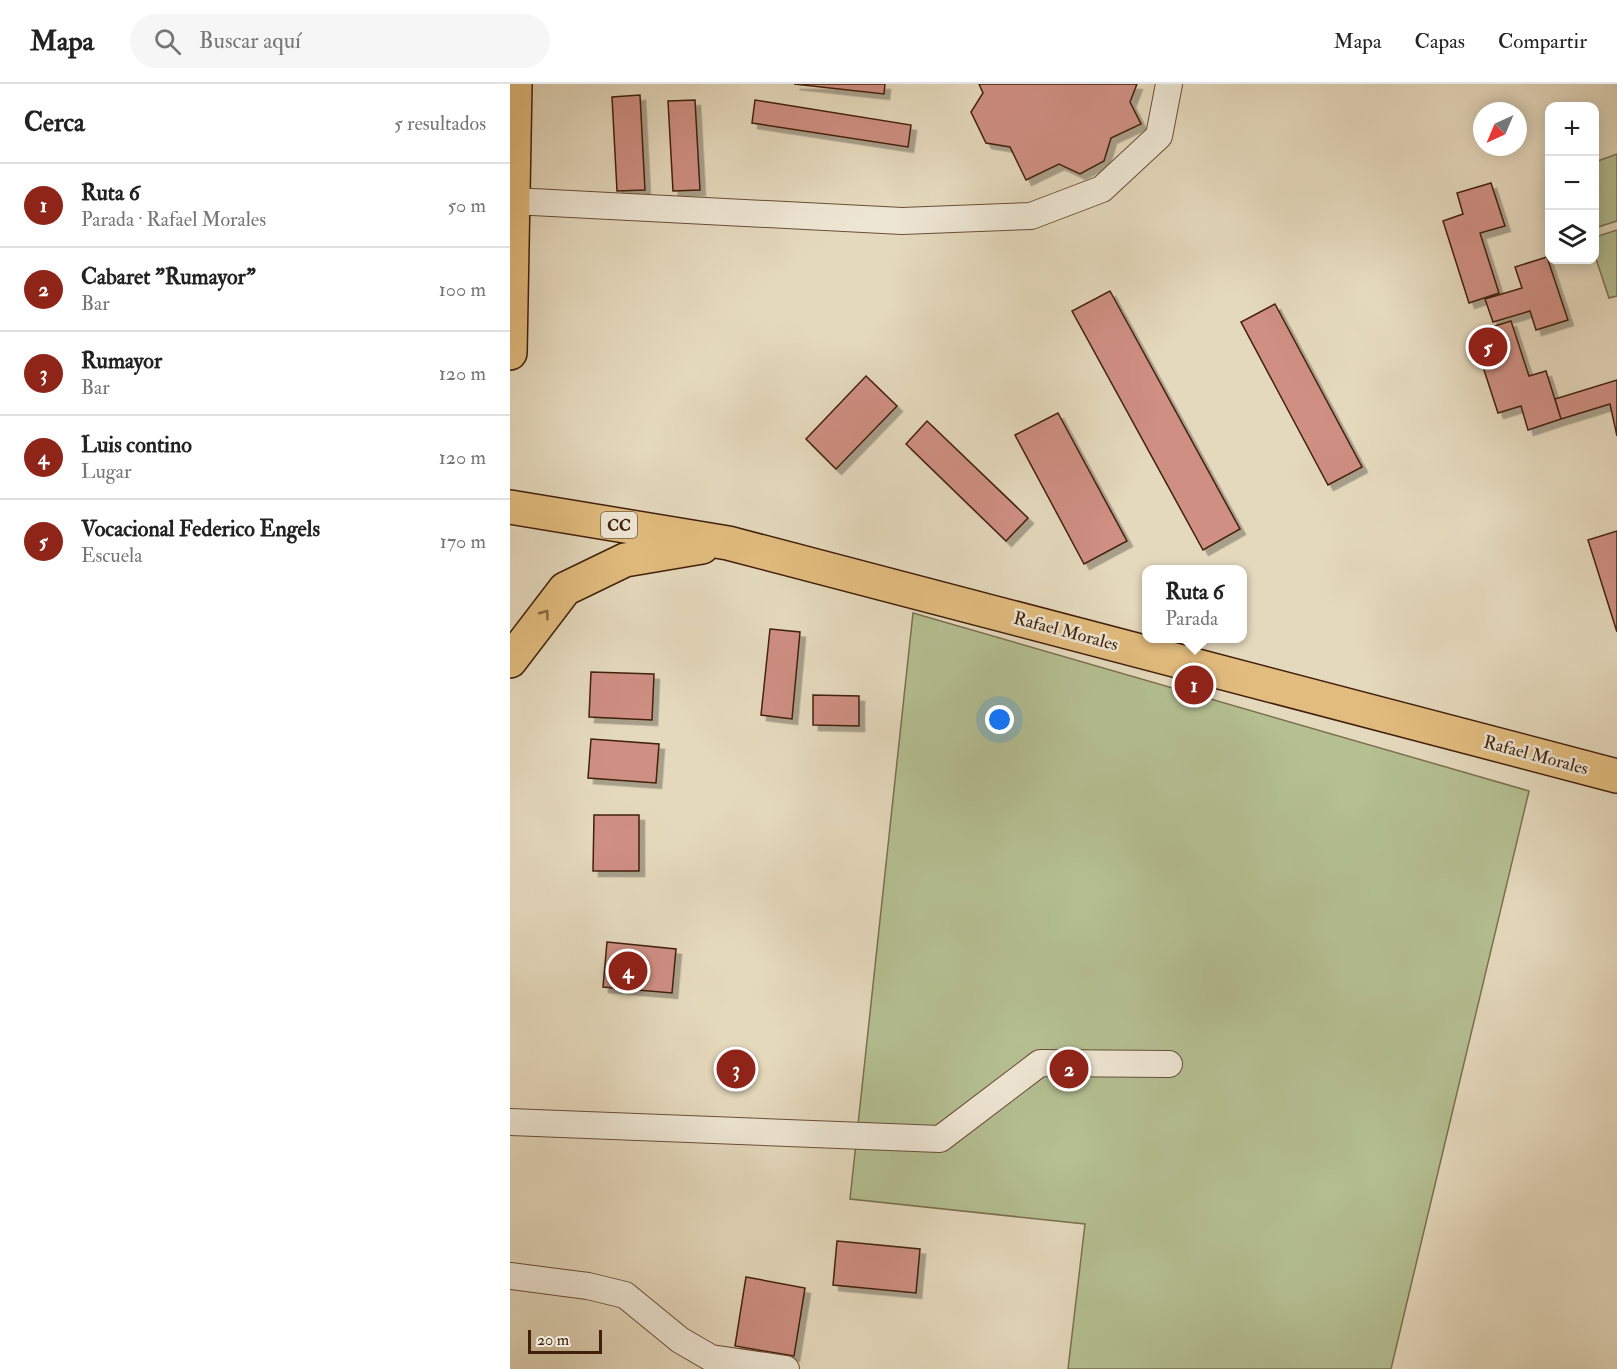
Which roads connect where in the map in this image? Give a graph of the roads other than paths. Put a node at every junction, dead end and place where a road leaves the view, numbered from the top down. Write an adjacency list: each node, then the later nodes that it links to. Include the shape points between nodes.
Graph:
1 (515, 84): 3 (main road)
2 (1169, 84): 3 (street, via 1159,136 1102,189 1031,216 888,220)
3 (513, 201): 4 (main road)
4 (510, 353)
5 (510, 507): 6 (main road, Rafael Morales / CC)
6 (728, 543): 7 (main road, one-way to 6, via 564,589 625,560); 8 (main road, Rafael Morales / CC)
7 (510, 661)
8 (1617, 776)
9 (1169, 1064): 10 (street, via 1040,1063 940,1139)
10 (510, 1122)
11 (510, 1276): 12 (street, via 625,1295 680,1340 711,1358)
12 (786, 1369)

